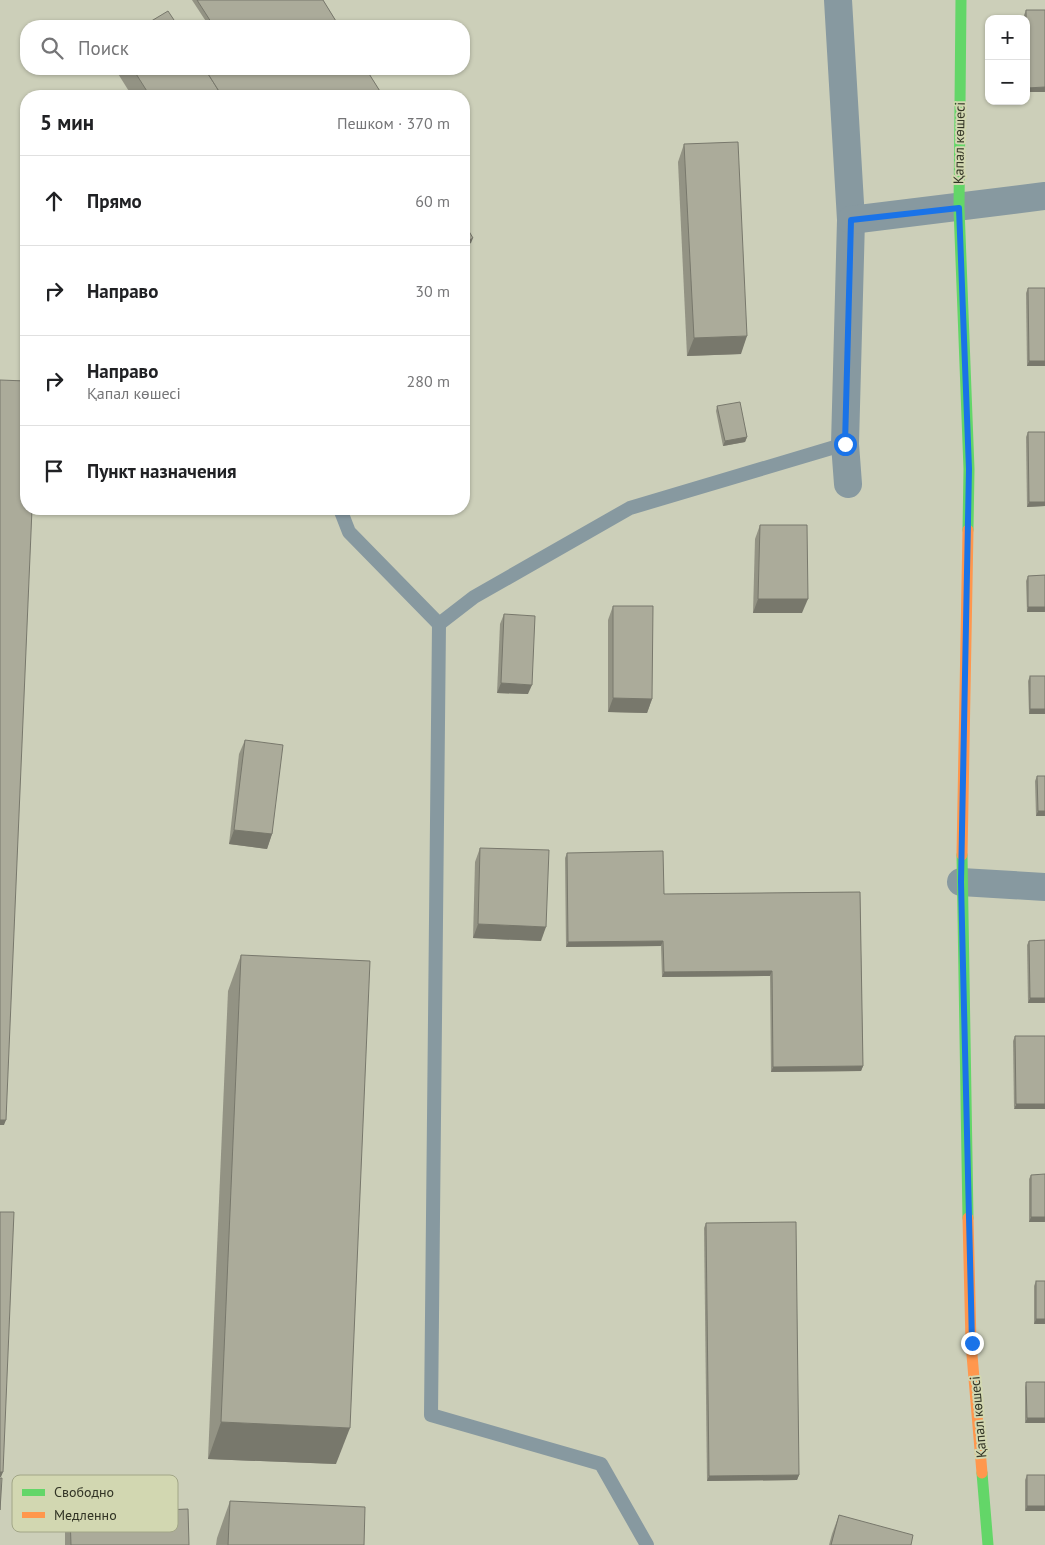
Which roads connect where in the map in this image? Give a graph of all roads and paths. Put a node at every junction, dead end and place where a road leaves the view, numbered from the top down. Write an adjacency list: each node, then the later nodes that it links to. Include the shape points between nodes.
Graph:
1 (838, 0): 5 (street)
2 (961, 0): 4 (street, Қапал көшесі)
3 (1045, 196): 4 (street)
4 (959, 208): 5 (street); 10 (street, Қапал көшесі, via 969,469)
5 (851, 220): 6 (street)
6 (845, 444): 7 (street); 9 (lane, via 630,508 474,597)
7 (848, 484)
8 (342, 515): 9 (lane, via 349,532)
9 (439, 624): 12 (lane, via 431,1415 601,1464)
10 (961, 882): 11 (street); 13 (street, Қапал көшесі, via 972,1343)
11 (1045, 887)
12 (647, 1545)
13 (988, 1545)

